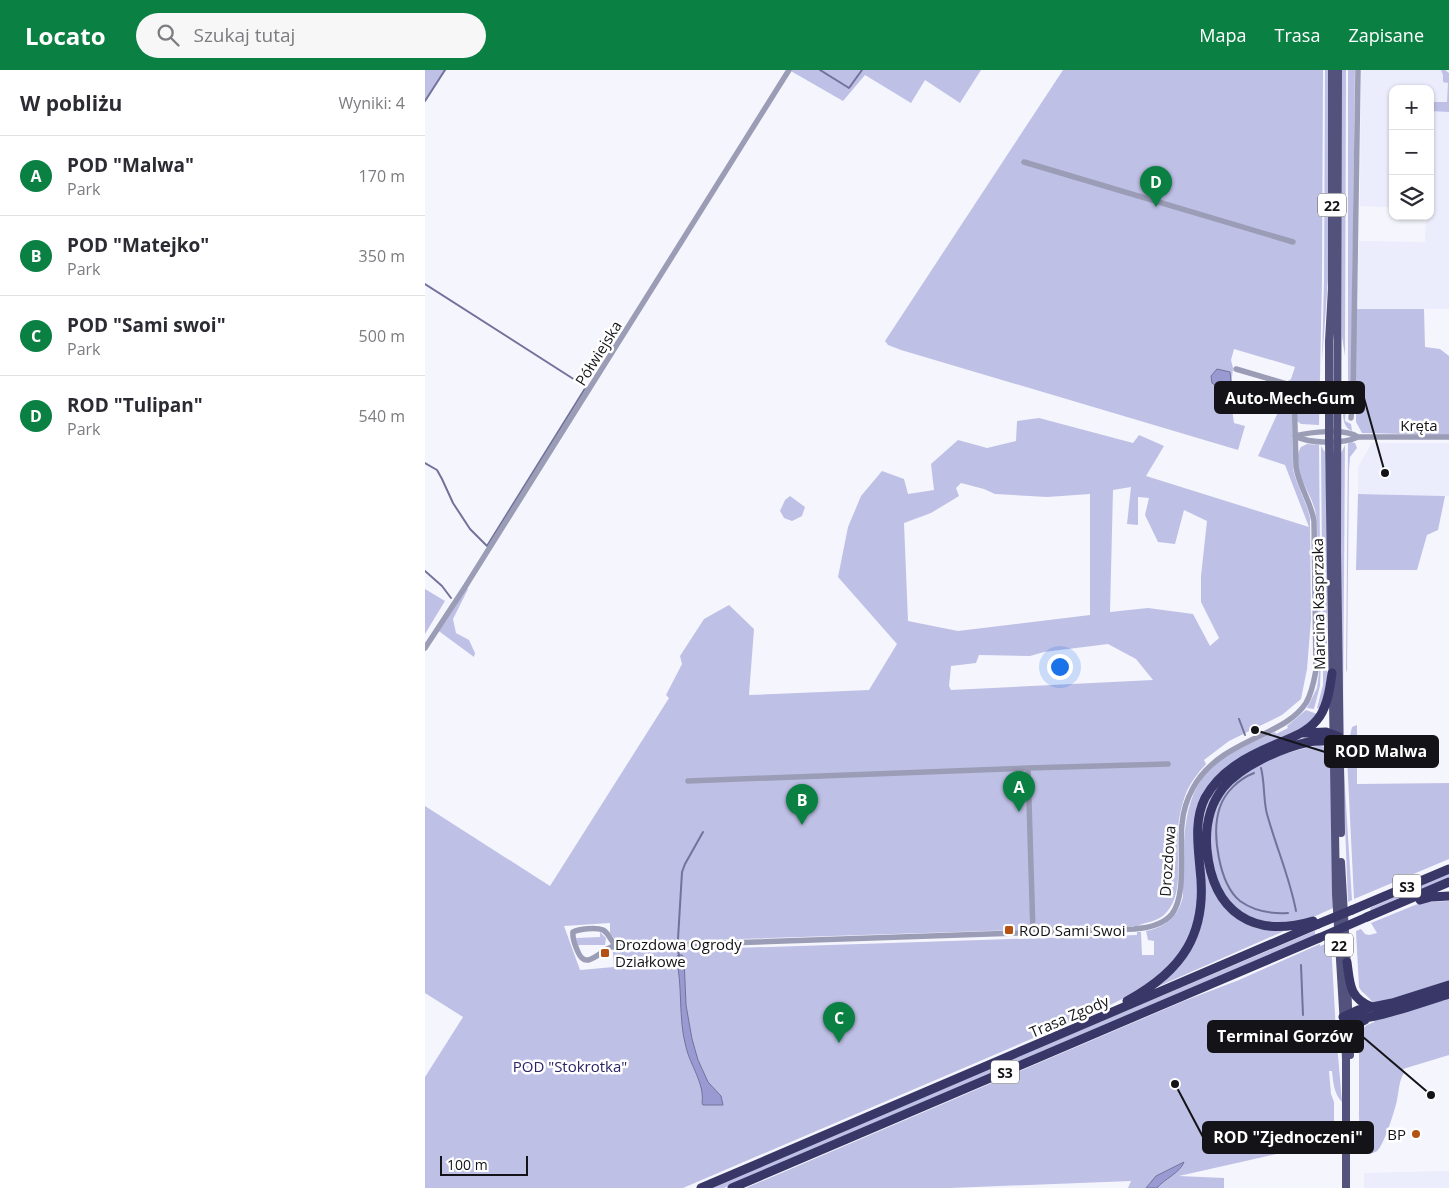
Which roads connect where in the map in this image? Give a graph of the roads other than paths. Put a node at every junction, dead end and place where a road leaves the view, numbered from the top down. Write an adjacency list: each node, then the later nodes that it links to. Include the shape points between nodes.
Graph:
1 (789, 70): 18 (street, Półwiejska)
2 (1333, 70): 11 (main road, Marcina Kasprzaka / 22)
3 (1338, 70): 12 (main road, Marcina Kasprzaka / 22)
4 (1358, 70): 10 (street)
5 (1023, 162): 6 (street)
6 (1293, 242)
7 (1236, 369): 8 (street)
8 (1274, 380): 9 (street); 13 (street, via 1294,389)
9 (1268, 399)
10 (1351, 418)
11 (1329, 432): 12 (street, Kręta); 13 (street, Kręta); 17 (main road, Marcina Kasprzaka / 22)
12 (1338, 432): 14 (street, Kręta); 16 (main road, Marcina Kasprzaka / 22)
13 (1295, 436): 17 (street, Kręta); 30 (street, Drozdowa, via 1297,473 1314,521 1316,663 1308,699 1287,722 1215,761 1194,786 1182,823 1179,895 1175,909 1167,918 1155,925 1134,929)
14 (1358, 437): 15 (street, Kręta); 16 (street, Kręta)
15 (1449, 437)
16 (1337, 441): 17 (street, Kręta); 21 (main road, Marcina Kasprzaka / 22)
17 (1329, 442): 19 (main road, Marcina Kasprzaka / 22)
18 (425, 648)
19 (1332, 673): 20 (highway, via 1324,709); 21 (main road, Marcina Kasprzaka / 22)
20 (1301, 734): 21 (highway, via 1319,731); 37 (highway, via 1235,765 1219,779 1205,799 1197,829 1200,915 1182,956 1167,974 1144,991)
21 (1335, 737): 29 (highway, via 1288,748 1240,773 1216,798 1206,832 1212,881 1232,910 1243,918 1273,927); 32 (main road, Marcina Kasprzaka / 22); 36 (main road, Marcina Kasprzaka / 22, via 1336,894)
22 (1168, 764): 23 (street)
23 (1028, 768): 24 (street); 30 (street)
24 (687, 781)
25 (1449, 869): 29 (highway, S3, bridge)
26 (1449, 882): 28 (highway, Trasa Zgody / S3)
27 (1449, 896): 28 (highway)
28 (1391, 907): 40 (highway, Trasa Zgody / S3, bridge)
29 (1318, 922): 37 (highway, Trasa Zgody / S3)
30 (1033, 933): 31 (street, Drozdowa)
31 (617, 947): 31 (street, via 600,929 573,932 578,954 584,960)
32 (1347, 962): 35 (highway, via 1353,993); 36 (main road, Marcina Kasprzaka / 22)
33 (1449, 985): 35 (highway)
34 (1449, 994): 35 (highway)
35 (1372, 1012): 36 (highway); 38 (highway)
36 (1347, 1017): 38 (main road, Marcina Kasprzaka / 22); 41 (main road, Marcina Kasprzaka / 22)
37 (1078, 1027): 39 (highway, Trasa Zgody / S3)
38 (1350, 1032): 41 (main road, Marcina Kasprzaka / 22)
39 (701, 1188)
40 (732, 1188)
41 (1347, 1188)

